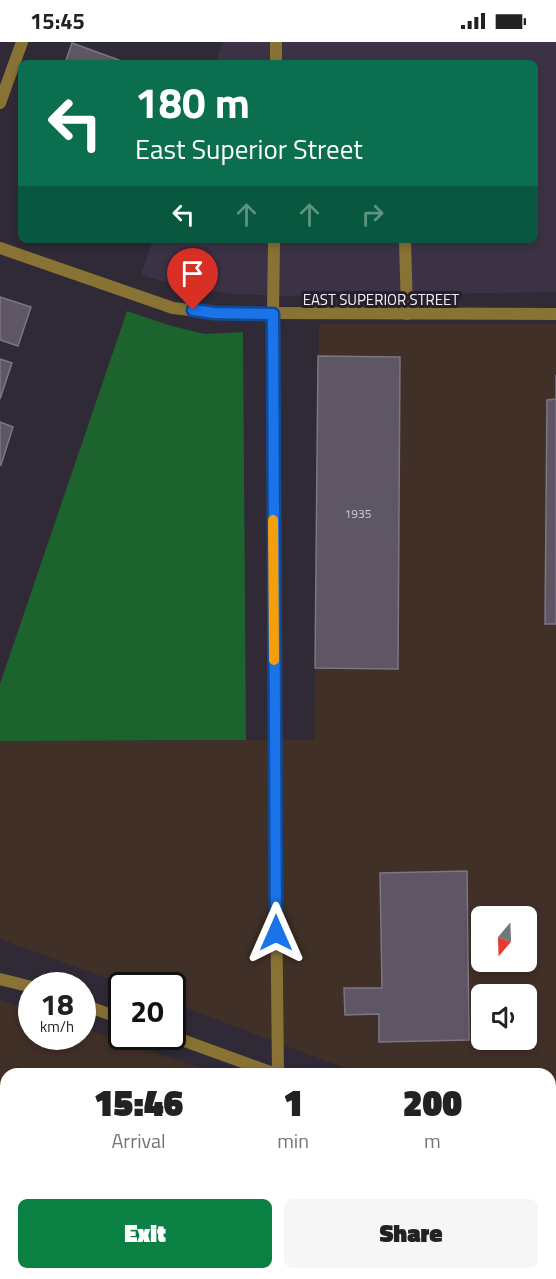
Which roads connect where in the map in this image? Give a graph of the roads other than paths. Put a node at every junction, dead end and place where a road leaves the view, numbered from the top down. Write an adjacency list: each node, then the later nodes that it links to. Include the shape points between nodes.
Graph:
1 (22, 42): 4 (street)
2 (276, 42): 3 (street)
3 (276, 60)
4 (0, 103)
5 (274, 243): 8 (street)
6 (405, 243): 9 (street)
7 (0, 248): 8 (street, EAST SUPERIOR STREET, via 173,308)
8 (273, 314): 9 (street, EAST SUPERIOR STREET); 15 (street)
9 (407, 314): 10 (street, EAST SUPERIOR STREET)
10 (556, 314)
11 (0, 979): 12 (street)
12 (18, 984)
13 (186, 1041): 14 (street)
14 (260, 1068)
15 (277, 1068)

